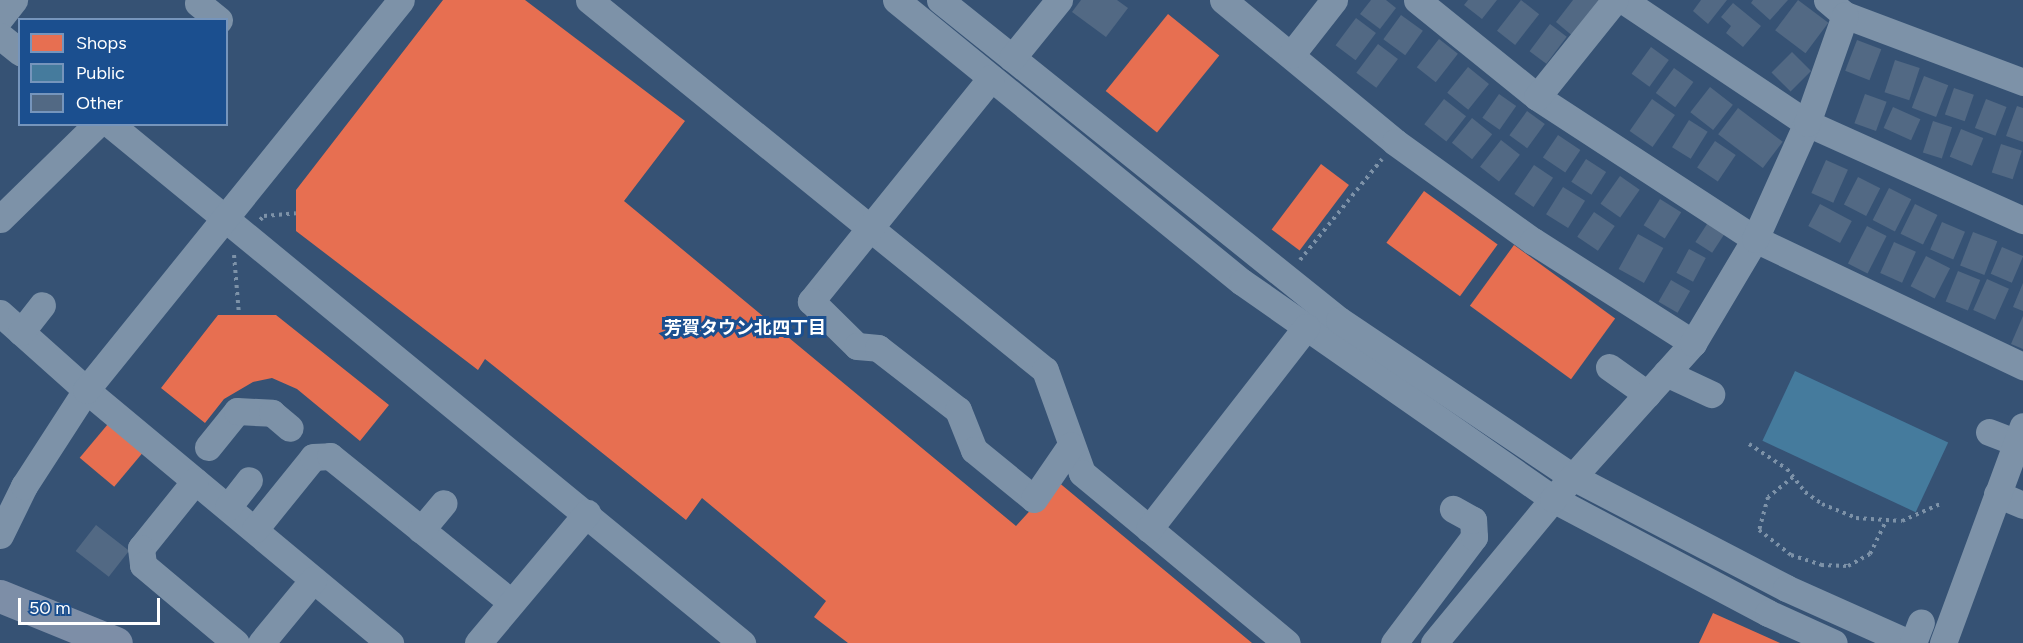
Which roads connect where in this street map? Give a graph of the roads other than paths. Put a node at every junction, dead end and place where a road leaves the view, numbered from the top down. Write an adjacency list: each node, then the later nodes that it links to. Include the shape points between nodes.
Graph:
1 (14, 0): 13 (street)
2 (401, 0): 24 (street)
3 (589, 0): 27 (street)
4 (896, 0): 18 (street)
5 (940, 0): 17 (street)
6 (1059, 0): 17 (street)
7 (1222, 0): 16 (street)
8 (1334, 0): 16 (street)
9 (1417, 0): 20 (street)
10 (1615, 0): 20 (street)
11 (1623, 0): 21 (street)
12 (1836, 7): 19 (street); 21 (street)
13 (0, 18)
14 (0, 36): 15 (street)
15 (18, 50)
16 (1291, 55): 33 (street, via 1395,142 1533,241)
17 (1012, 58): 45 (street, via 1339,320)
18 (991, 78): 27 (street); 31 (street, via 1242,282)
19 (2023, 82)
20 (1537, 97): 28 (street)
21 (1807, 123): 26 (street); 28 (street)
22 (95, 126): 25 (street)
23 (112, 126): 24 (street)
24 (224, 218): 37 (street); 54 (street)
25 (0, 219)
26 (2023, 220)
27 (870, 229): 43 (street, via 1046,370); 43 (street, via 811,302 857,345 878,348 958,410 974,450 1034,499)
28 (1755, 239): 33 (street, via 1742,277); 34 (street)
29 (42, 305): 32 (street)
30 (0, 314): 32 (street)
31 (1306, 327): 49 (street); 56 (street)
32 (21, 332): 37 (street)
33 (1693, 343): 36 (street)
34 (2023, 366)
35 (1609, 367): 38 (street)
36 (1666, 373): 38 (street); 39 (street)
37 (86, 390): 47 (street); 58 (street, via 24,486)
38 (1647, 394): 45 (street)
39 (1711, 394)
40 (290, 428): 44 (street, via 272,413 237,411)
41 (1989, 432): 42 (street)
42 (2020, 435): 48 (street)
43 (1071, 445): 56 (street, via 1082,473)
44 (208, 447)
45 (1573, 477): 49 (street); 62 (street, via 1693,527 1786,588)
46 (249, 480): 52 (street)
47 (195, 481): 52 (street); 65 (street, via 141,548 143,566)
48 (1997, 495): 51 (street); 73 (street)
49 (1553, 500): 71 (street); 72 (street, via 1768,613)
50 (444, 502): 57 (street)
51 (2023, 505)
52 (228, 507): 55 (street)
53 (1453, 509): 63 (street, via 1473,520 1474,537)
54 (588, 513): 61 (street); 69 (street)
55 (255, 529): 57 (street, via 313,457 330,456); 59 (street)
56 (1149, 529): 70 (street)
57 (421, 530): 61 (street)
58 (0, 535)
59 (313, 580): 66 (street); 67 (street)
60 (0, 596): 64 (main road)
61 (511, 602): 68 (street)
62 (1914, 636)
63 (1395, 642)
64 (116, 643)
65 (236, 643)
66 (261, 643)
67 (390, 643)
68 (478, 643)
69 (742, 643)
70 (1287, 643)
71 (1434, 643)
72 (1834, 643)
73 (1943, 643)

